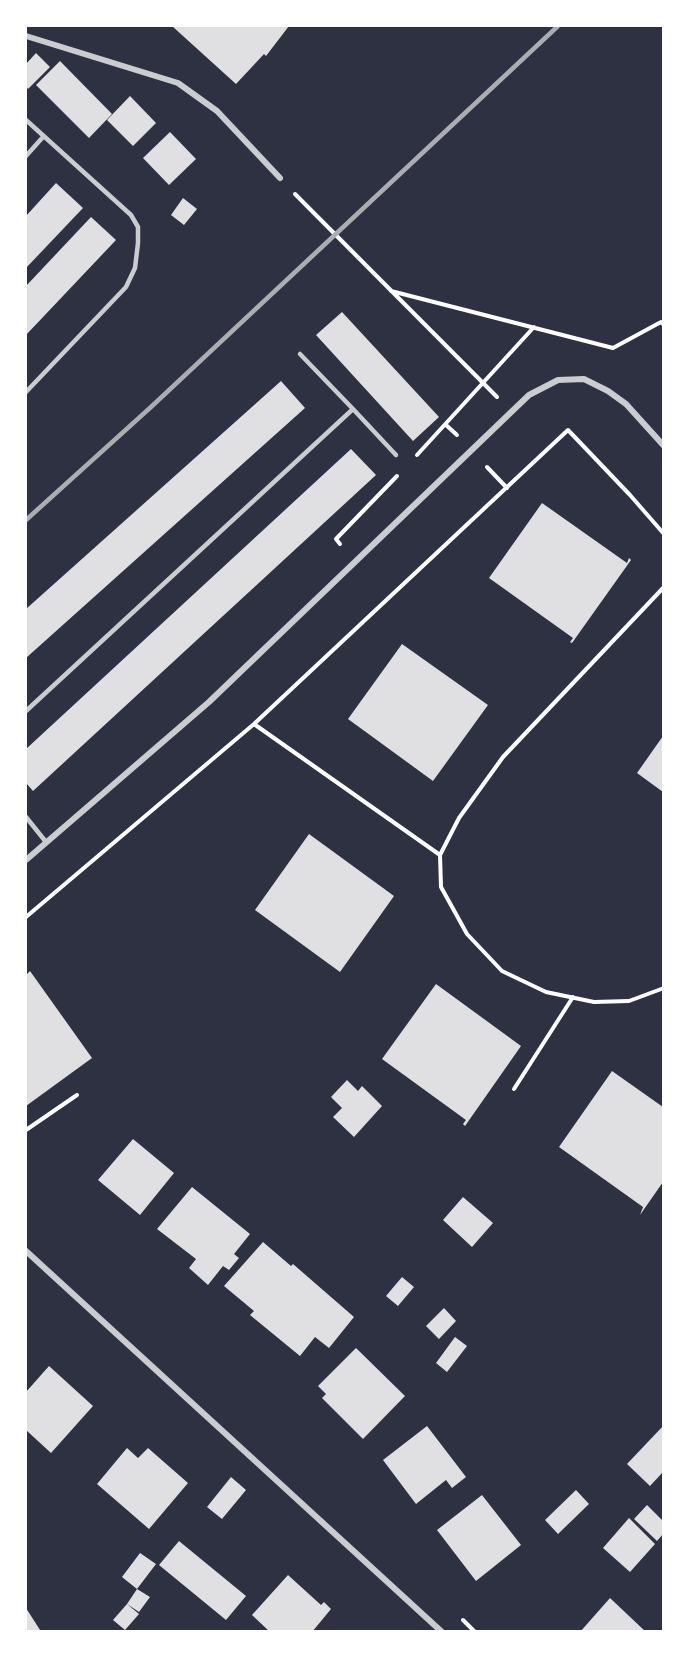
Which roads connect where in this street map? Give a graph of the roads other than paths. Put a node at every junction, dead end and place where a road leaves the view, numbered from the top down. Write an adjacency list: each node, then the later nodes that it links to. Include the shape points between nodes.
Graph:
1 (26, 36): 5 (street, via 178,83 217,111)
2 (26, 120): 3 (lane)
3 (43, 137): 4 (lane); 7 (lane, via 131,215 138,227 138,243 135,268 126,287)
4 (26, 156)
5 (280, 178)
6 (300, 354): 8 (lane)
7 (26, 392)
8 (353, 409): 10 (lane); 11 (lane)
9 (663, 446): 13 (street, via 626,404 608,391 584,379 558,380 546,385 511,411 209,702)
10 (396, 455)
11 (26, 711)
12 (26, 817): 13 (lane)
13 (46, 842): 14 (street)
14 (26, 860)
15 (26, 1251): 16 (street)
16 (442, 1632)

